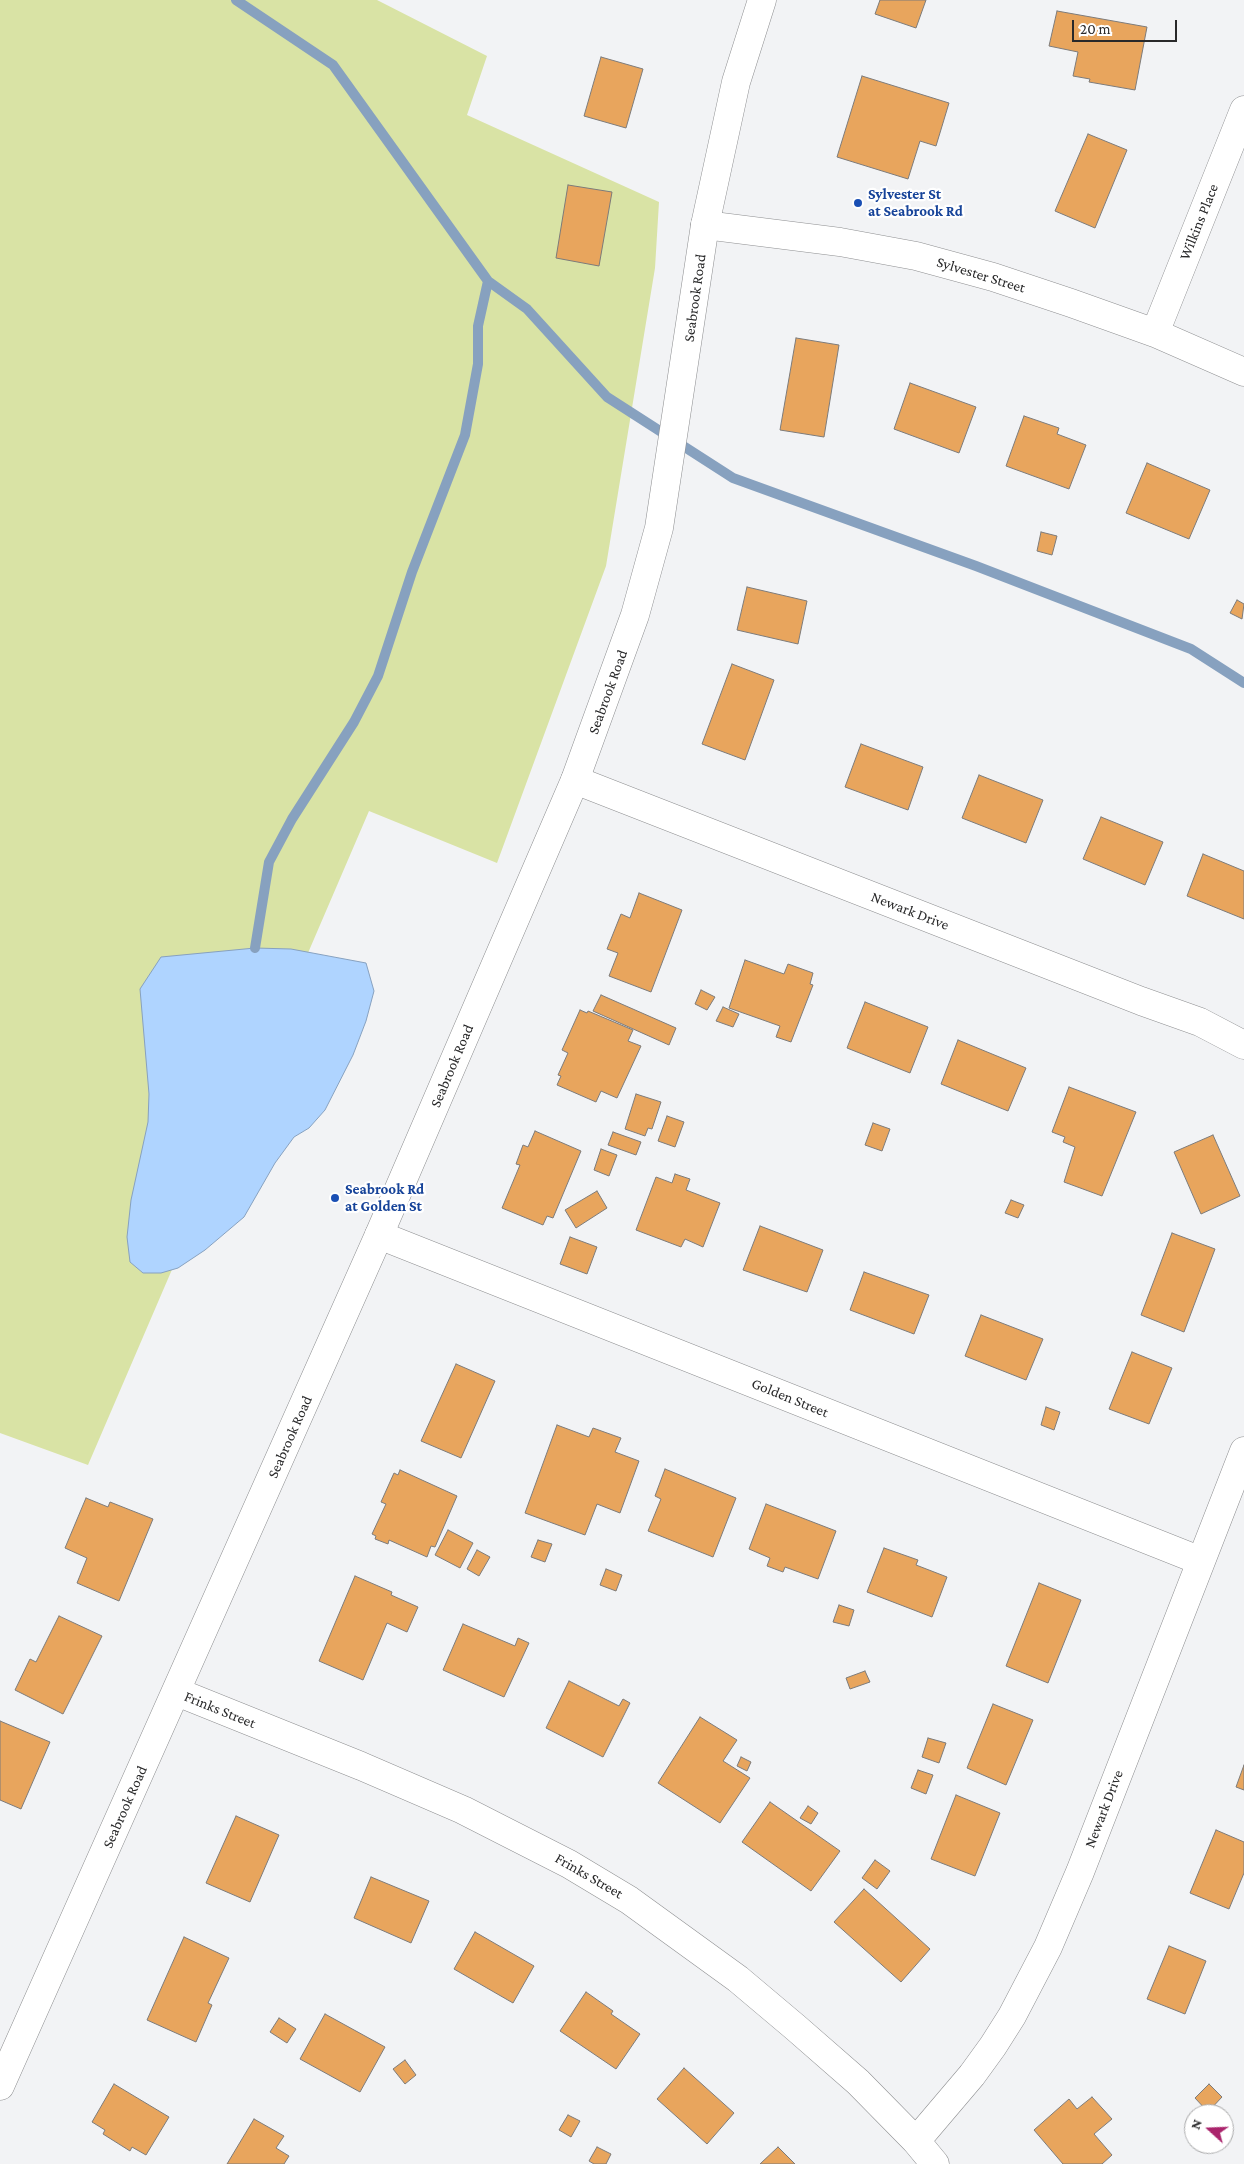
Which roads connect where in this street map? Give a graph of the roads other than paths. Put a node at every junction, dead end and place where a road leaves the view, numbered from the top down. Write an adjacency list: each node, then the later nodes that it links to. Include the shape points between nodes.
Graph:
1 (762, 0): 3 (street, Seabrook Road, via 736,82)
2 (1244, 110): 4 (street, Wilkins Place)
3 (705, 225): 4 (street, Sylvester Street, via 840,242 916,256 993,277); 6 (street, Seabrook Road, via 659,528 636,615)
4 (1155, 333): 5 (street, Sylvester Street)
5 (1244, 372)
6 (575, 780): 7 (street, Newark Drive, via 1200,1022); 8 (street, Seabrook Road)
7 (1244, 1045)
8 (380, 1235): 10 (street, Golden Street); 11 (street, Seabrook Road)
9 (1244, 1451): 10 (street, Newark Drive)
10 (1201, 1561): 13 (street, Newark Drive, via 1048,1947 993,2046)
11 (177, 1692): 12 (street, Seabrook Road); 13 (street, Frinks Street, via 463,1810 569,1864 629,1900 767,2003 858,2082)
12 (0, 2086)
13 (916, 2141): 14 (street, Frinks Street)
14 (934, 2164)

